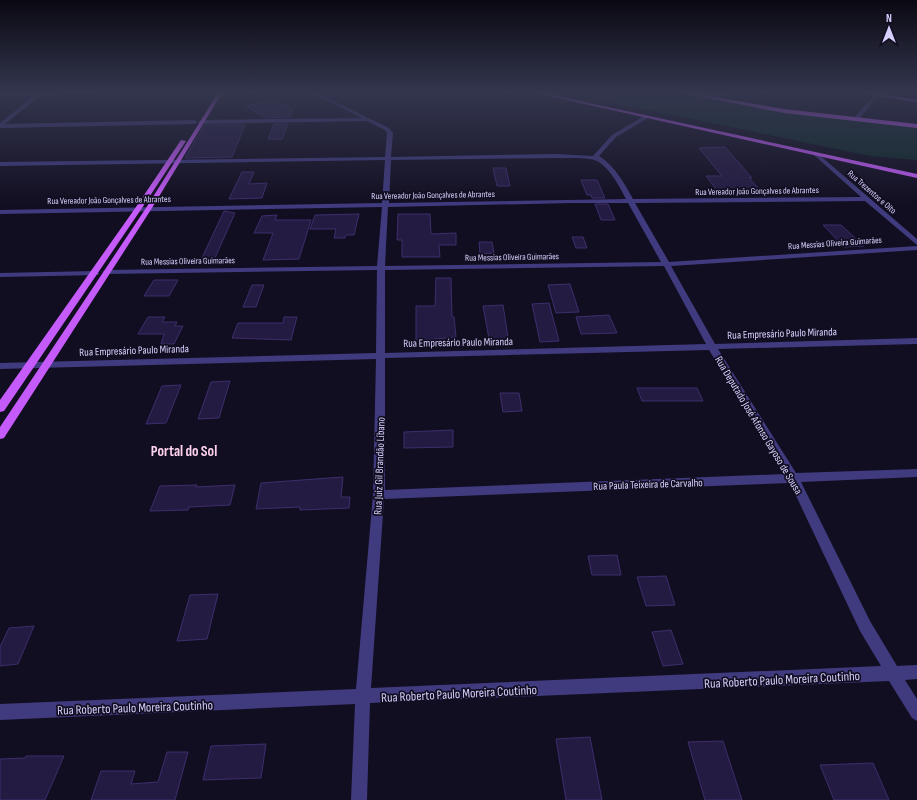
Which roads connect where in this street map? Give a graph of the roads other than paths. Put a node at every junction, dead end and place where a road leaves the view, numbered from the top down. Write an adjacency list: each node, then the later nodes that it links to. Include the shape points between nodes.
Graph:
1 (191, 130): 9 (main road)
2 (195, 130): 9 (main road)
3 (388, 130): 8 (street, Rua Juiz Gil Brandão Líbano)
4 (624, 130): 7 (street, via 614,136)
5 (707, 130): 6 (main road)
6 (816, 154): 11 (main road); 12 (street, Rua Trezentos e Oito)
7 (595, 157): 8 (street); 13 (street, Rua Deputado José Afonso Gayoso de Sousa, via 614,173)
8 (388, 158): 9 (street); 14 (street, Rua Juiz Gil Brandão Líbano)
9 (175, 160): 10 (street); 15 (main road); 16 (main road)
10 (0, 164)
11 (917, 176)
12 (866, 199): 13 (street, Rua Vereador João Gonçalves de Abrantes); 18 (street, Rua Trezentos e Oito)
13 (631, 200): 14 (street, Rua Vereador João Gonçalves de Abrantes); 20 (street, Rua Deputado José Afonso Gayoso de Sousa)
14 (384, 206): 16 (street, Rua Vereador João Gonçalves de Abrantes); 21 (street, Rua Juiz Gil Brandão Líbano)
15 (139, 208): 16 (street, Rua Vereador João Gonçalves de Abrantes); 17 (street, Rua Vereador João Gonçalves de Abrantes); 23 (main road)
16 (150, 208): 22 (main road)
17 (0, 212)
18 (917, 243)
19 (917, 248): 20 (street, Rua Messias Oliveira Guimarães)
20 (667, 264): 21 (street, Rua Messias Oliveira Guimarães); 26 (street, Rua Deputado José Afonso Gayoso de Sousa)
21 (381, 269): 22 (street, Rua Messias Oliveira Guimarães); 27 (street, Rua Juiz Gil Brandão Líbano)
22 (106, 272): 29 (main road)
23 (95, 273): 24 (street); 28 (main road)
24 (0, 275)
25 (917, 341): 26 (street, Rua Empresário Paulo Miranda)
26 (713, 348): 27 (street, Rua Empresário Paulo Miranda); 34 (street, Rua Deputado José Afonso Gayoso de Sousa)
27 (381, 355): 29 (street, Rua Empresário Paulo Miranda); 35 (street, Rua Juiz Gil Brandão Líbano)
28 (29, 365): 29 (street, Rua Empresário Paulo Miranda); 30 (street, Rua Empresário Paulo Miranda); 31 (main road)
29 (46, 365): 32 (main road)
30 (0, 366)
31 (0, 408)
32 (0, 435)
33 (917, 473): 34 (street, Rua Paula Teixeira de Carvalho)
34 (793, 478): 35 (street, Rua Paula Teixeira de Carvalho); 37 (street, Rua Deputado José Afonso Gayoso de Sousa, via 864,626)
35 (379, 495): 38 (street, Rua Juiz Gil Brandão Líbano)
36 (917, 672): 37 (street, Rua Roberto Paulo Moreira Coutinho)
37 (894, 674): 38 (street, Rua Roberto Paulo Moreira Coutinho); 40 (street, Rua Deputado José Afonso Gayoso de Sousa)
38 (363, 697): 39 (street, Rua Roberto Paulo Moreira Coutinho); 41 (street, Rua Juiz Gil Brandão Líbano)
39 (0, 712)
40 (917, 713)
41 (359, 800)

